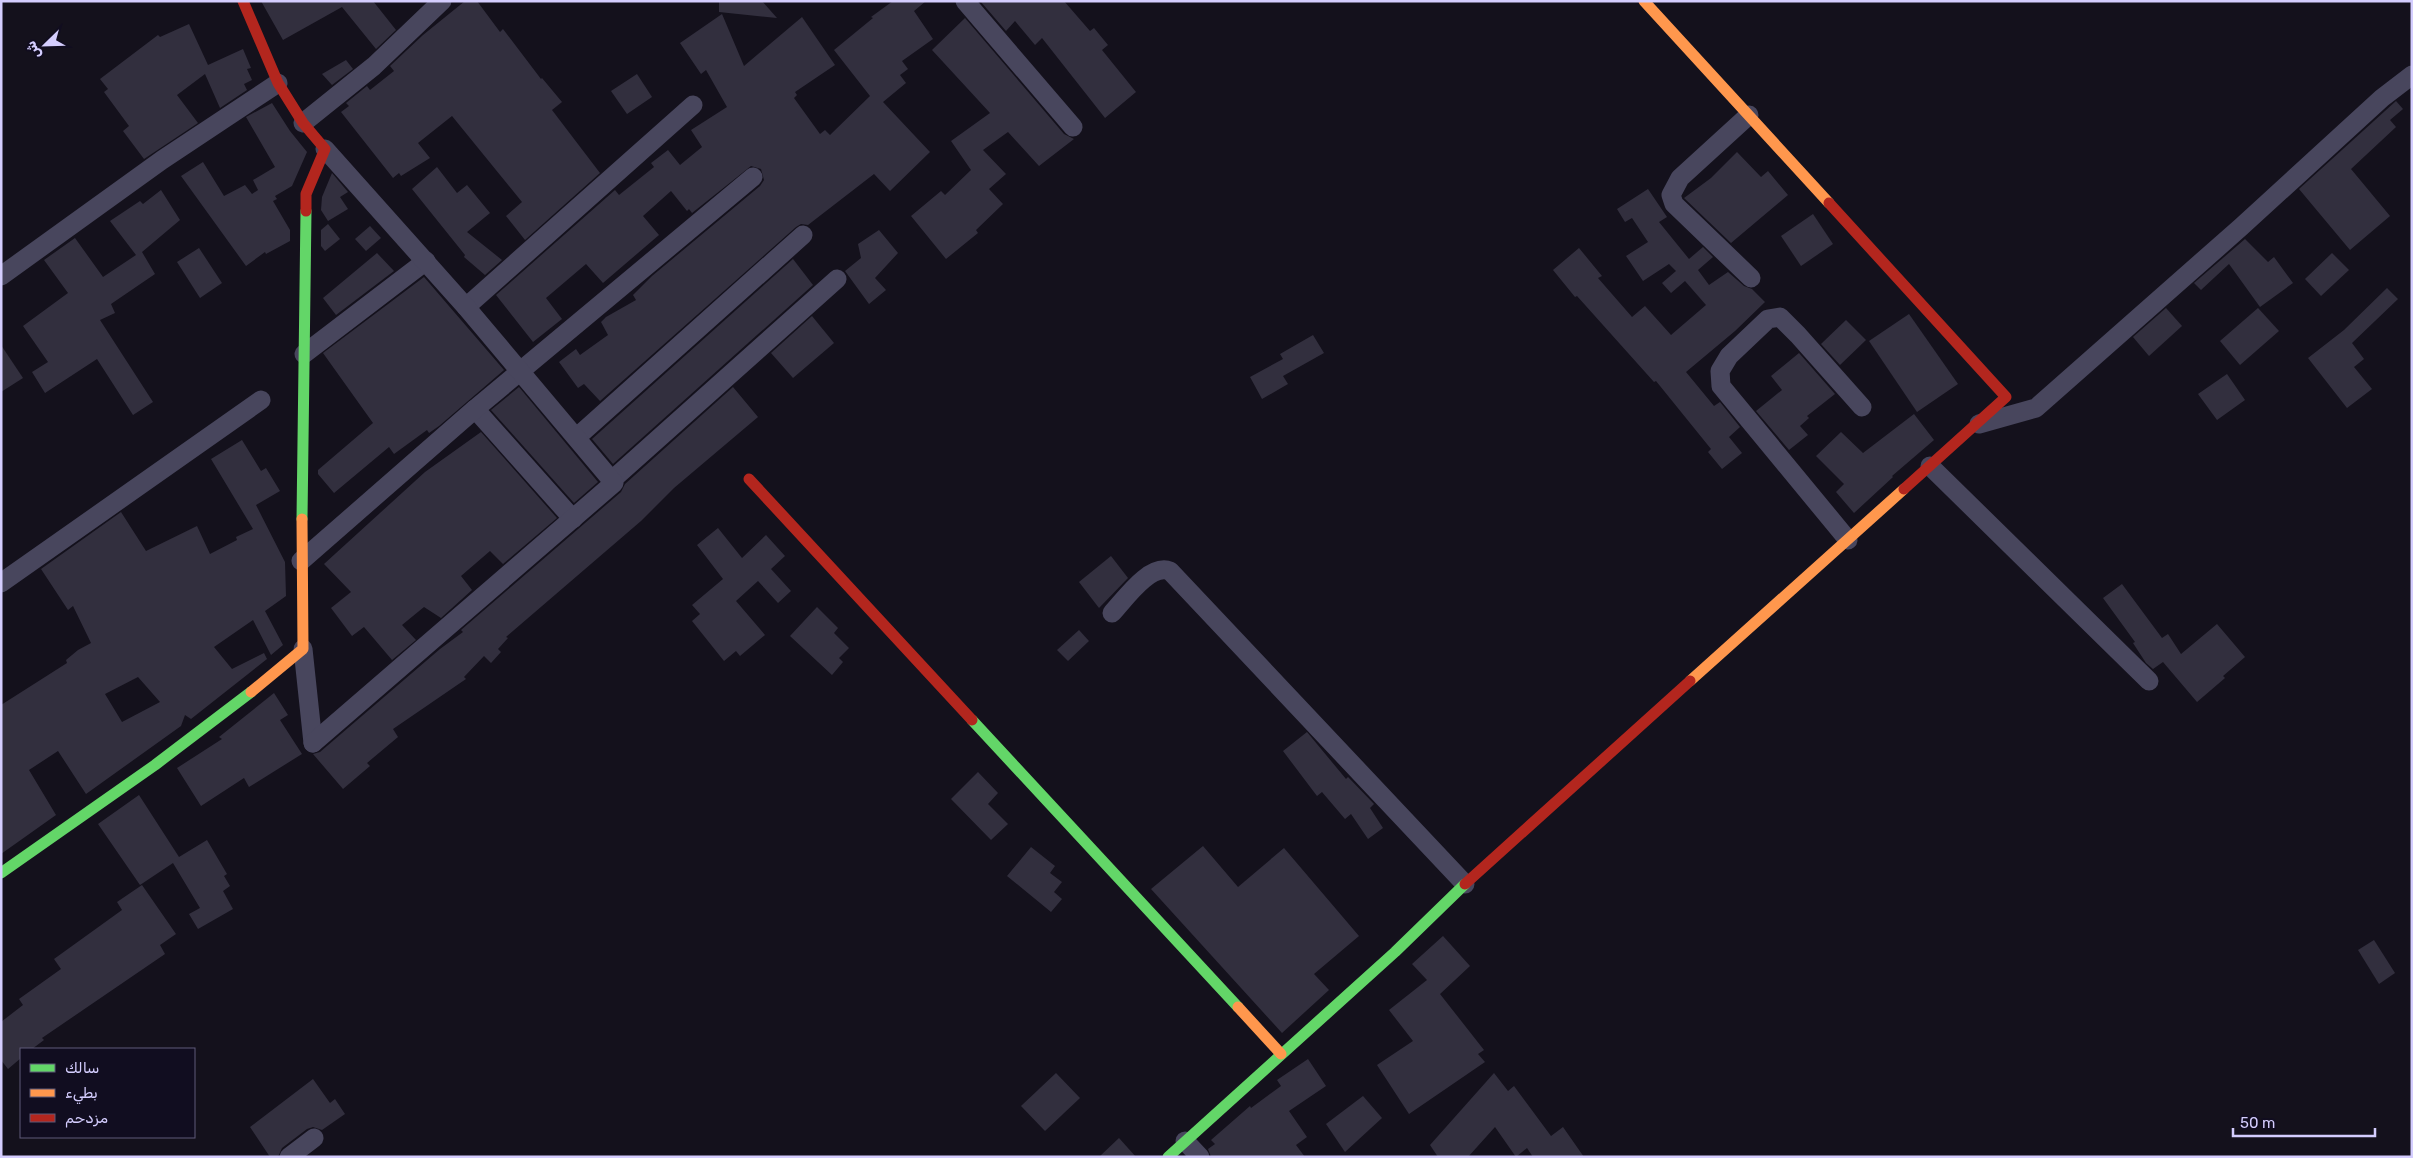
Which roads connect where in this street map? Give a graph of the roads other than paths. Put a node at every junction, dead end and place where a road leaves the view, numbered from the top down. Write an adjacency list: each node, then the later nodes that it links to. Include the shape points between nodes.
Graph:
1 (243, 1): 6 (street)
2 (442, 1): 9 (street, via 374,66)
3 (965, 1): 10 (street)
4 (1644, 1): 8 (street)
5 (2412, 75): 24 (street, via 2382,98 2036,408)
6 (278, 83): 9 (street); 15 (street, via 162,160)
7 (693, 105): 18 (street)
8 (1749, 115): 16 (street, via 1680,178 1670,195 1674,204); 24 (street, via 2006,397)
9 (303, 124): 11 (street)
10 (1073, 127)
11 (325, 149): 14 (street); 19 (street, via 306,194)
12 (753, 177): 20 (street)
13 (803, 235): 25 (street)
14 (426, 262): 18 (street); 19 (street)
15 (1, 276)
16 (1751, 278)
17 (837, 279): 28 (street)
18 (466, 307): 20 (street)
19 (304, 354): 31 (street)
20 (521, 372): 23 (street); 25 (street)
21 (261, 400): 32 (street)
22 (1862, 407): 30 (street, via 1780,318 1768,319 1728,356 1720,371 1721,386)
23 (475, 409): 29 (street); 31 (street)
24 (1975, 425): 26 (street)
25 (577, 437): 28 (street)
26 (1930, 466): 30 (street); 35 (street)
27 (749, 479): 38 (street)
28 (612, 480): 29 (street, via 614,483)
29 (573, 519): 34 (street, via 313,743)
30 (1848, 540): 37 (street)
31 (302, 560): 34 (street)
32 (1, 583)
33 (1112, 613): 37 (street, via 1150,573 1164,568 1170,571)
34 (303, 649): 36 (street, via 172,751)
35 (2149, 681)
36 (1, 873)
37 (1465, 884): 38 (street)
38 (1281, 1054): 40 (street)
39 (314, 1138): 41 (street)
40 (1185, 1141): 42 (street); 43 (street)
41 (289, 1157)
42 (1168, 1157)
43 (1200, 1157)

